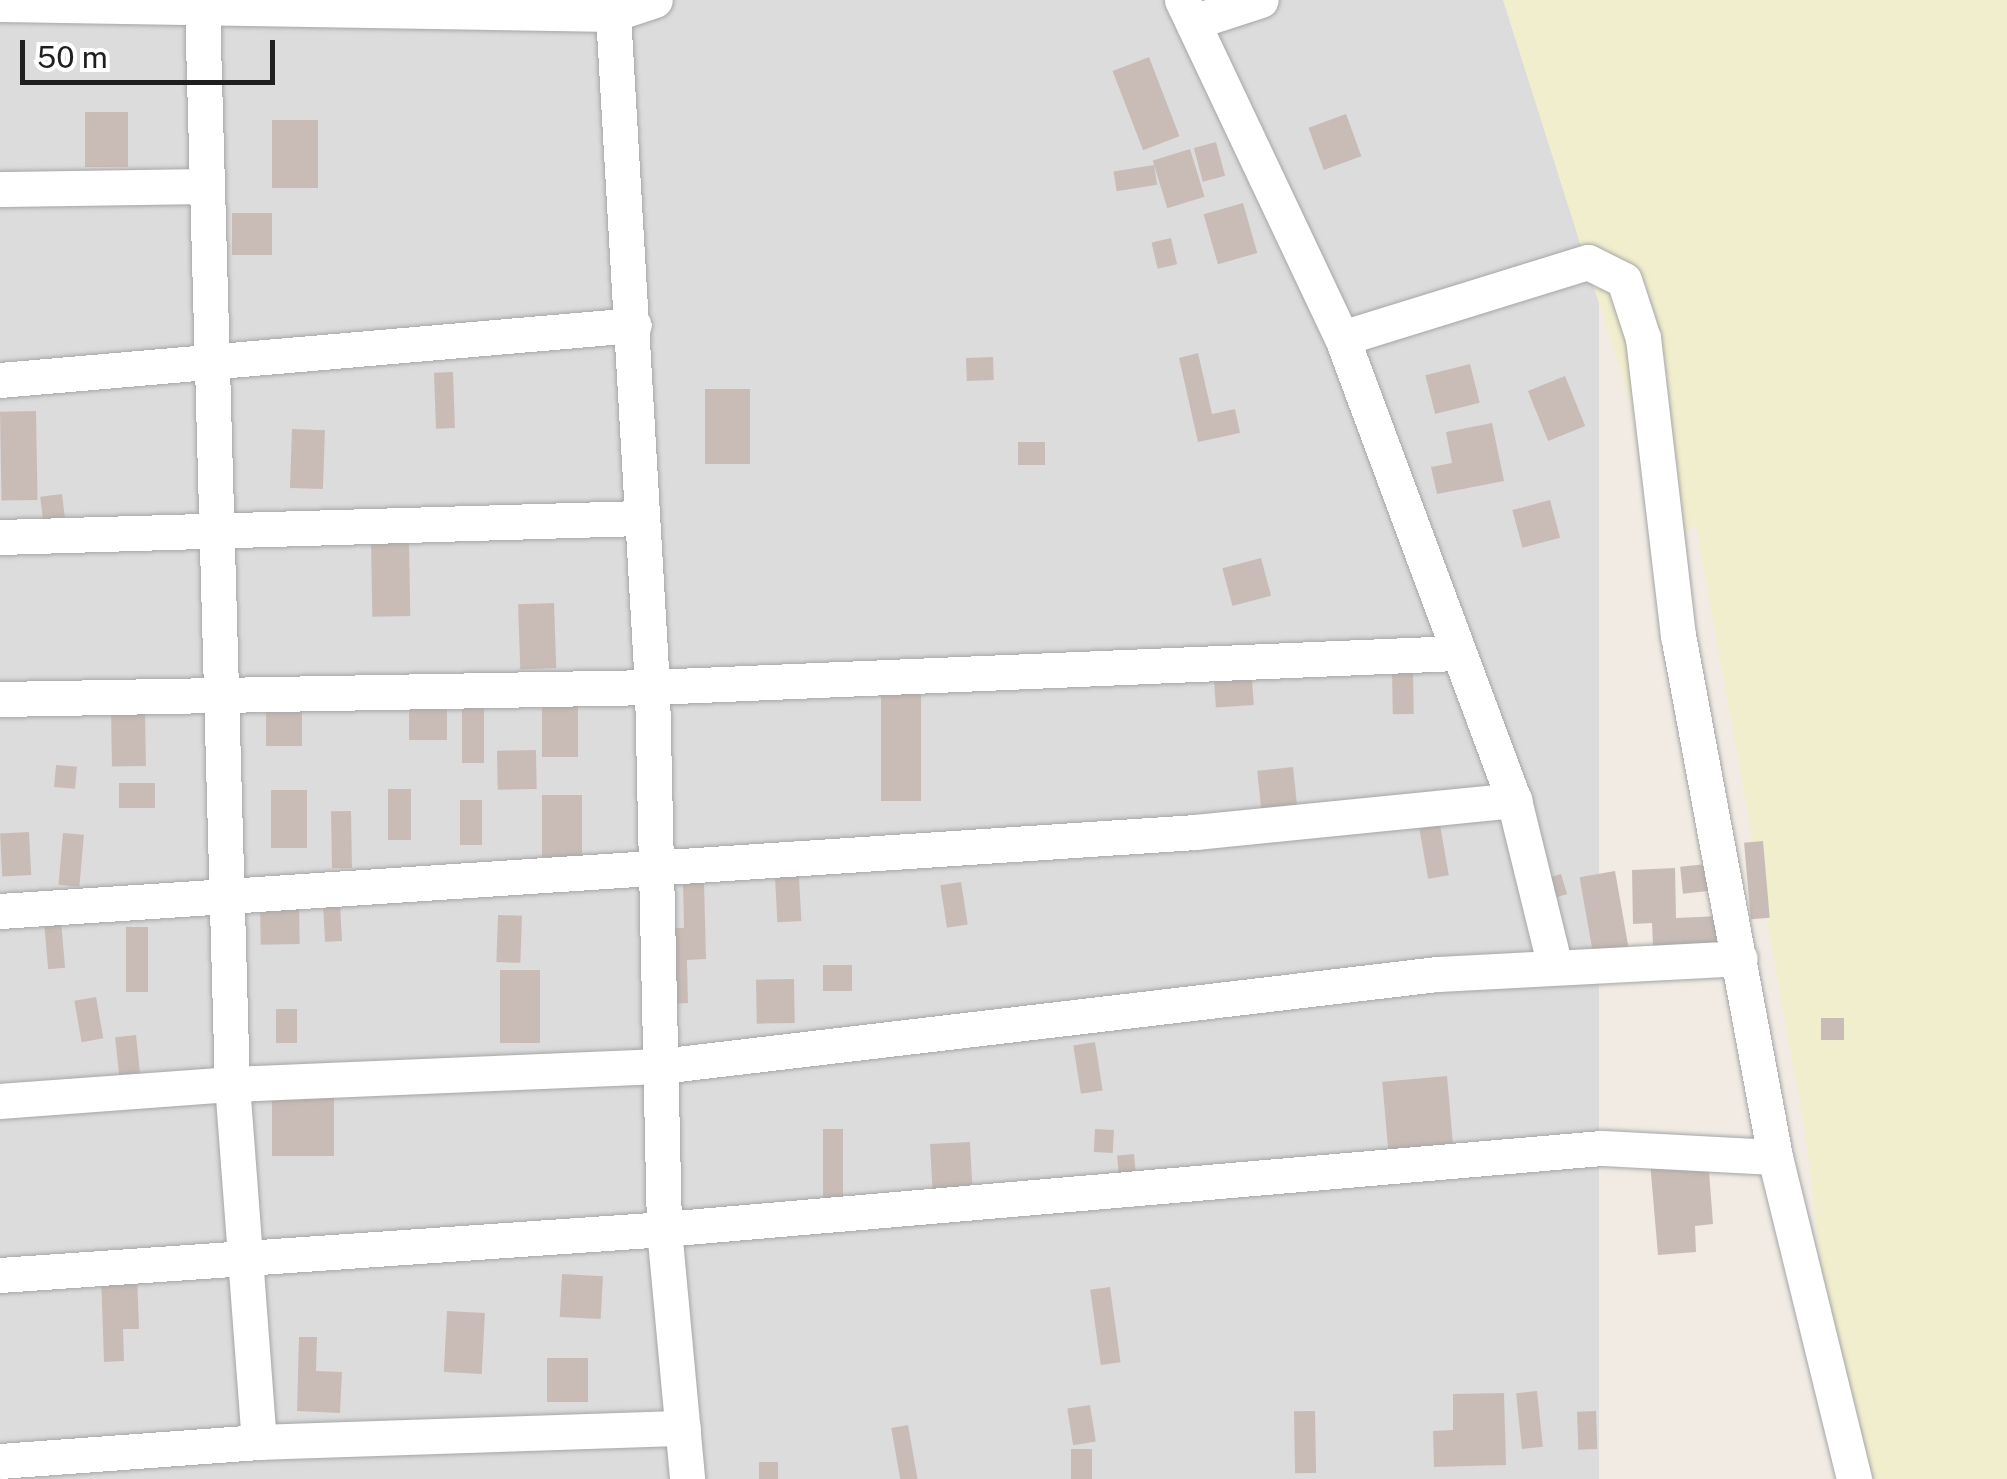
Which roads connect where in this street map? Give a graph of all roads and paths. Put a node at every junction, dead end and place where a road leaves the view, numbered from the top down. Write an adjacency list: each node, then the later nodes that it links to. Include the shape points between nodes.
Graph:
1 (656, 0): 8 (street)
2 (1261, 0): 7 (street)
3 (127, 3): 4 (street); 6 (street)
4 (0, 4)
5 (382, 5): 6 (street); 8 (street)
6 (202, 6): 9 (street)
7 (1187, 11): 12 (street)
8 (613, 14): 11 (street)
9 (207, 186): 10 (street); 13 (street)
10 (0, 189)
11 (634, 325): 13 (street); 15 (street)
12 (1342, 338): 18 (street); 26 (street, via 1588,262 1624,280 1643,338 1678,635)
13 (211, 365): 14 (street); 16 (street)
14 (0, 380)
15 (640, 518): 16 (street); 19 (street)
16 (216, 532): 17 (street); 20 (street)
17 (0, 537)
18 (1456, 653): 19 (street); 22 (street)
19 (652, 687): 20 (street); 23 (street)
20 (219, 698): 21 (street); 24 (street)
21 (0, 699)
22 (1514, 800): 23 (street, via 1195,832); 27 (street)
23 (658, 868): 24 (street); 28 (street)
24 (226, 892): 25 (street); 29 (street)
25 (0, 911)
26 (1740, 958): 27 (street); 31 (street)
27 (1555, 967): 28 (street, via 1236,996)
28 (660, 1066): 29 (street); 32 (street)
29 (232, 1084): 30 (street); 33 (street)
30 (0, 1101)
31 (1775, 1158): 32 (street, via 1602,1148); 40 (street)
32 (664, 1229): 33 (street); 35 (street)
33 (247, 1259): 34 (street); 36 (street)
34 (0, 1276)
35 (683, 1428): 36 (street); 39 (street)
36 (259, 1442): 38 (street)
37 (0, 1461): 38 (street)
38 (95, 1467)
39 (687, 1479)
40 (1854, 1479)

